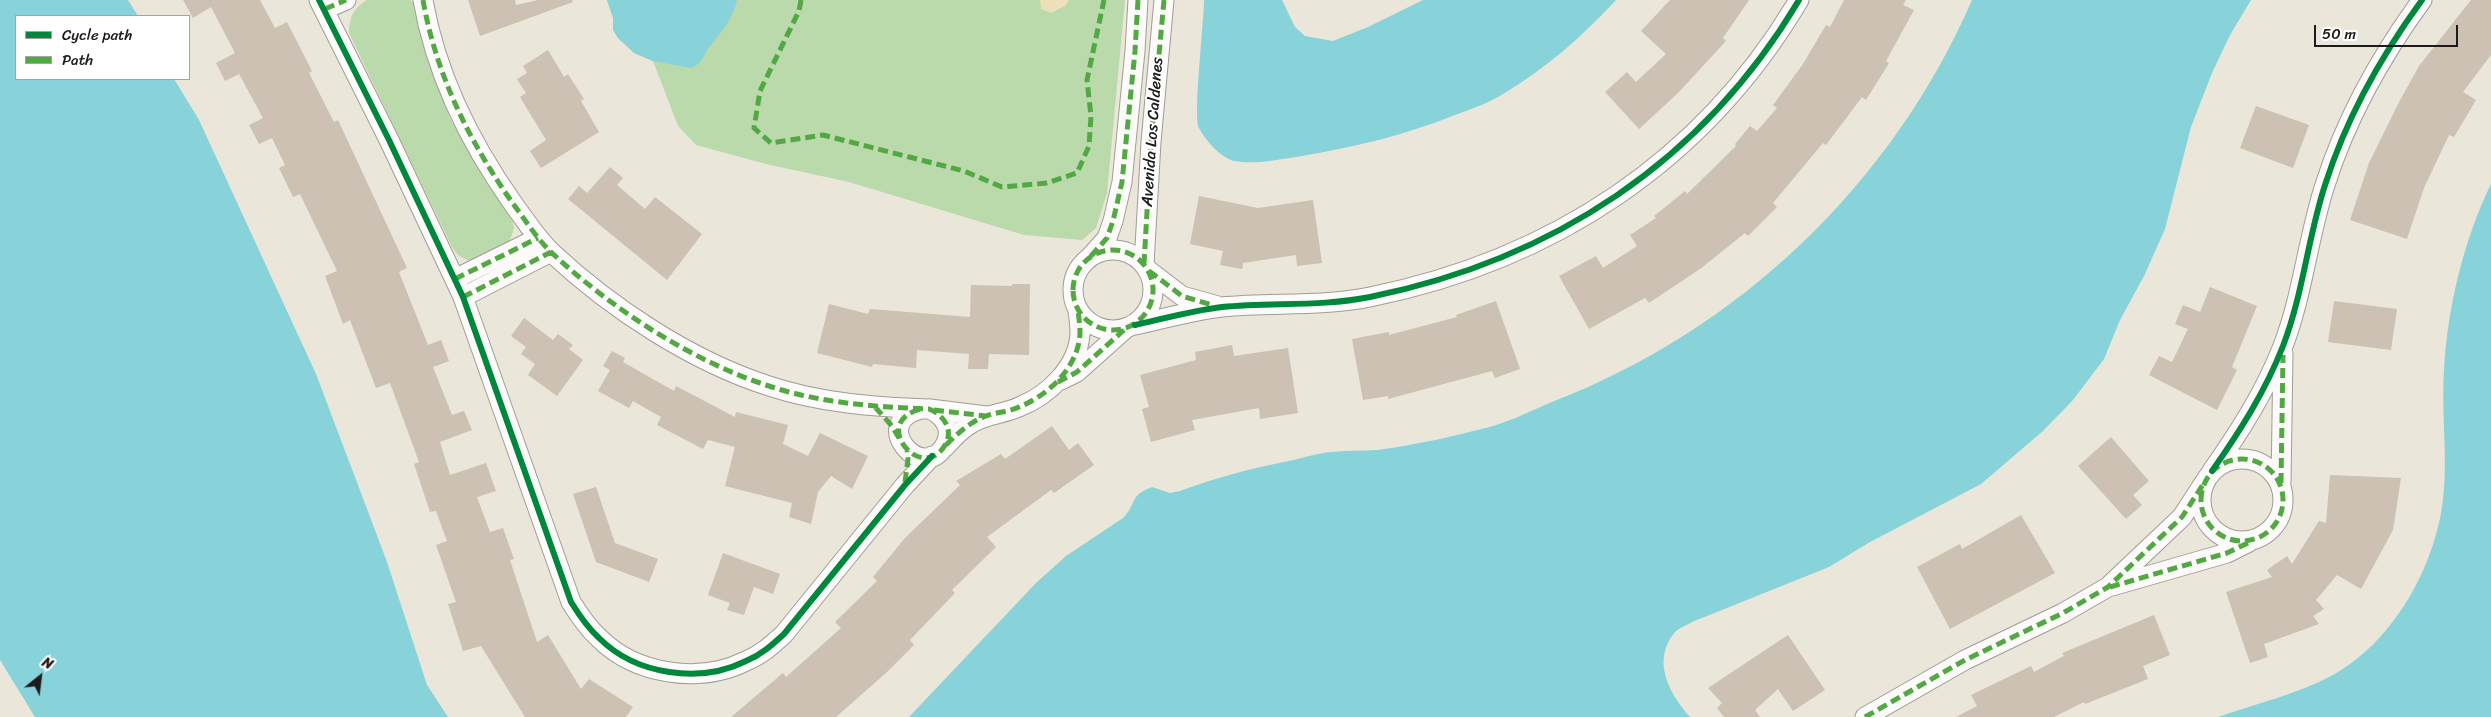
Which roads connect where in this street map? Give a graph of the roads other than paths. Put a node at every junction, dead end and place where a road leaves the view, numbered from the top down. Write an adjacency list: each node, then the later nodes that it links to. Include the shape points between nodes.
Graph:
1 (346, 0): 7 (street)
2 (423, 0): 8 (street, via 437,59 456,107 476,146)
3 (1138, 0): 10 (street, Avenida Los Caldenes, via 1122,182 1107,238)
4 (1164, 0): 11 (street, Avenida Los Caldenes, via 1150,142)
5 (1799, 0): 14 (street, via 1738,88 1683,144 1614,197 1542,241 1457,274 1369,298 1314,304)
6 (2422, 0): 17 (street, via 2375,72 2347,128 2314,220)
7 (322, 5): 12 (street)
8 (538, 238): 9 (street); 12 (street)
9 (551, 252): 13 (street); 19 (street, via 640,322 724,369 811,397)
10 (1091, 256): 11 (street, via 1114,250 1136,256); 15 (street, via 1082,264 1072,287)
11 (1146, 267): 14 (street, via 1182,296); 16 (street, via 1153,282 1152,300 1144,317)
12 (454, 279): 13 (street)
13 (463, 297): 26 (street, via 571,602 599,639 639,664 670,672 702,674 746,662 767,649 784,634)
14 (1222, 307): 16 (street)
15 (1078, 311): 16 (street, via 1098,328 1111,331); 18 (street, via 1080,334 1075,353)
16 (1129, 327): 18 (street, via 1077,372)
17 (2283, 345): 24 (street, via 2246,422); 25 (street)
18 (1056, 383): 21 (street, via 1045,394 1019,408)
19 (875, 407): 20 (street); 22 (street)
20 (925, 409): 21 (street); 22 (street, via 907,415 902,422 899,430); 23 (street, via 937,412 947,425 948,434)
21 (986, 416): 23 (street, via 957,434)
22 (905, 448): 23 (street, via 919,457); 26 (street, via 908,459)
23 (938, 453): 26 (street)
24 (2208, 477): 25 (street, via 2223,463 2249,459 2262,463); 27 (street, via 2200,496 2202,510 2212,528 2228,539); 28 (street, via 2182,517)
25 (2281, 484): 27 (street, via 2283,510 2268,533)
26 (905, 485)
27 (2256, 540): 28 (street, via 2226,553)
28 (2108, 587): 29 (street, via 2063,613 1965,660)
29 (1865, 717)

